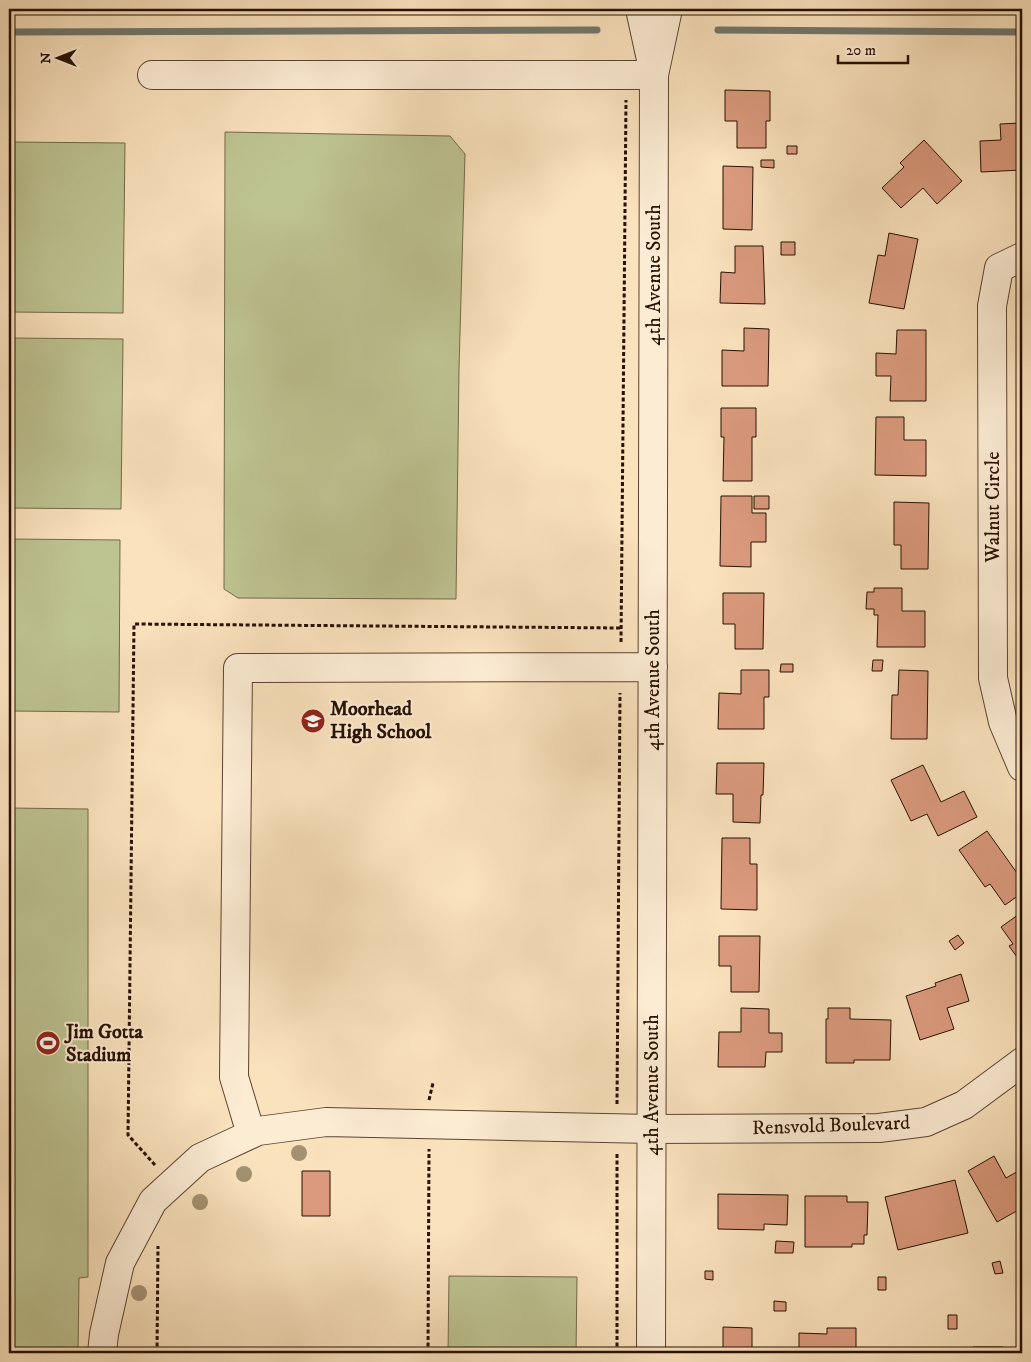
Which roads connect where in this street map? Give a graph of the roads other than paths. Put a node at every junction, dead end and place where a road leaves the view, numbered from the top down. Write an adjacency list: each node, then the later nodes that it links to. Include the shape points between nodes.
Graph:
1 (640, 9): 4 (street)
2 (668, 9): 4 (street, 4th Avenue South)
3 (152, 75): 4 (street)
4 (654, 75): 6 (street, 4th Avenue South)
5 (1022, 257): 7 (street, Walnut Circle, via 999,268 992,306 992,413 993,678 1003,722)
6 (653, 667): 9 (street, 4th Avenue South); 10 (street, via 238,668 234,1078)
7 (1022, 767)
8 (1022, 1062): 9 (street, Rensvold Boulevard, via 964,1105 926,1122 879,1128)
9 (652, 1129): 10 (street, Rensvold Boulevard, via 326,1122); 12 (street, 4th Avenue South)
10 (250, 1134): 11 (street, Rensvold Boulevard, via 200,1158 153,1201 120,1263)
11 (102, 1353)
12 (651, 1353)

